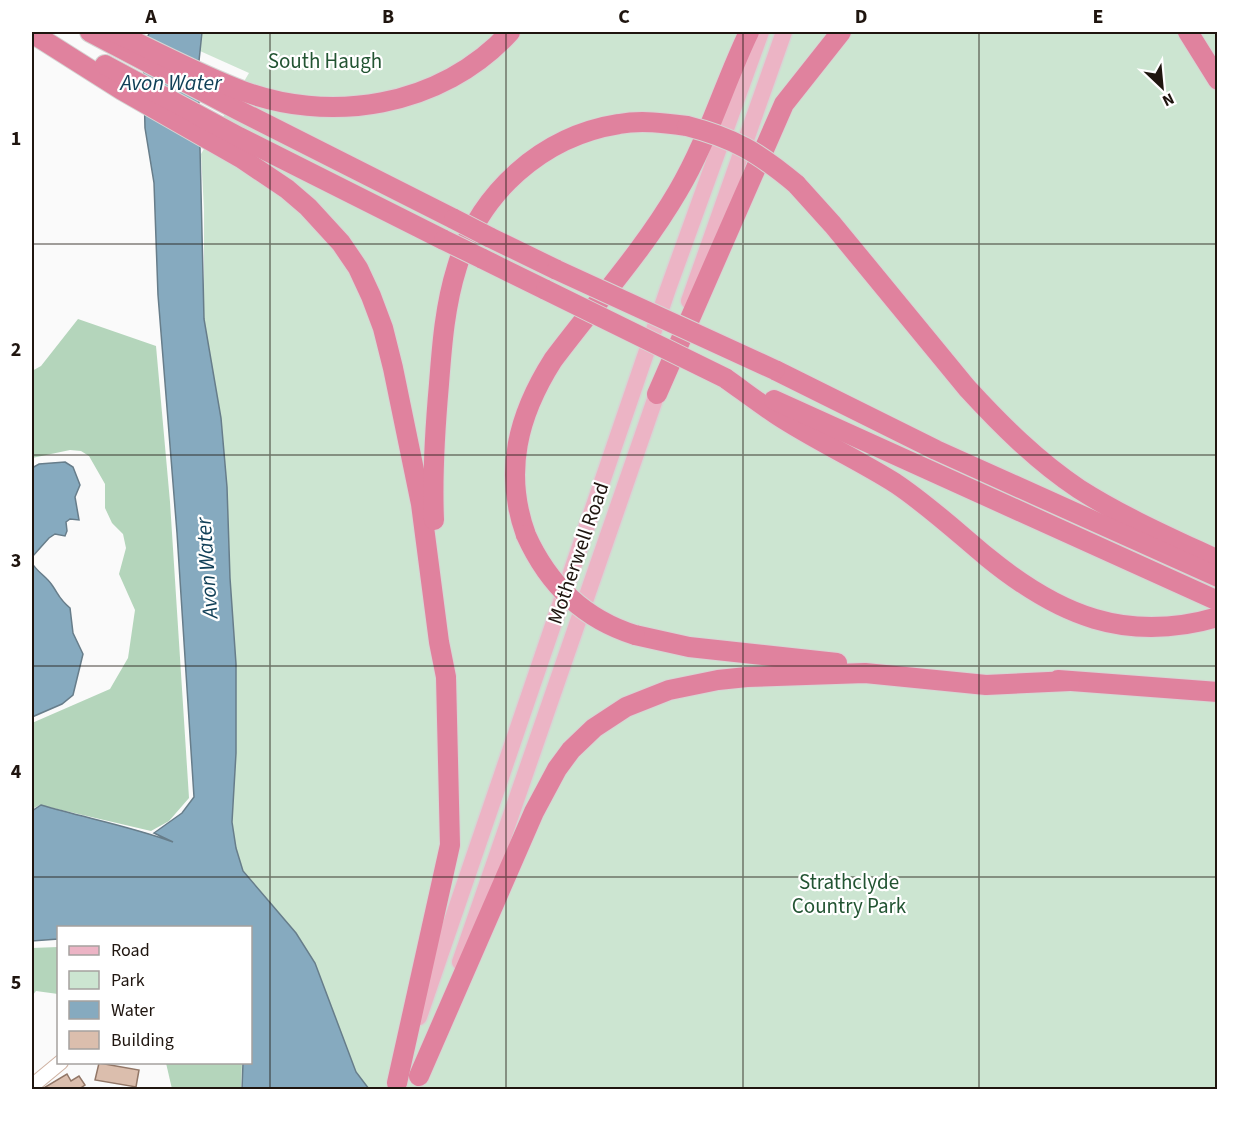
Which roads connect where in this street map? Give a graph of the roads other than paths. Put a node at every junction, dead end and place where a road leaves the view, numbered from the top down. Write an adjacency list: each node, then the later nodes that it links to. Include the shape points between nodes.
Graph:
1 (41, 32): 12 (highway)
2 (90, 32): 10 (highway)
3 (510, 32): 10 (highway, via 479,60 426,90 356,107 268,99)
4 (749, 32): 20 (highway, bridge, via 679,190 645,241 553,360 527,408 515,469 518,507 526,535 545,571 566,595 590,615 623,632 689,647 784,658 931,673)
5 (761, 32): 23 (main road, Motherwell Road, via 668,289)
6 (784, 32): 14 (main road, Motherwell Road)
7 (841, 32): 14 (highway, via 784,104)
8 (1188, 32): 11 (highway)
9 (32, 33): 12 (highway)
10 (118, 37): 16 (highway, bridge, via 238,110 489,237 936,450)
11 (1218, 80)
12 (121, 81): 13 (highway, bridge); 19 (highway, via 287,189 324,223 358,268 371,296 393,368 418,492)
13 (725, 378): 17 (highway); 18 (highway, via 777,415 895,483 1022,584 1084,617 1143,627 1195,624)
14 (657, 394): 23 (main road, Motherwell Road)
15 (1218, 560): 19 (highway, bridge, via 1108,506 1034,455 975,396 796,184 751,150 712,132 687,126 658,122 620,124 597,128 544,151 516,171 477,220 457,265 445,318 433,447)
16 (1218, 577)
17 (1218, 601)
18 (1218, 617)
19 (439, 642): 23 (highway, via 446,676 450,845 424,957)
20 (1070, 681): 21 (highway); 23 (highway, via 986,685 865,673 747,677 669,690 626,707 594,728 557,769)
21 (1218, 692)
22 (59, 1064): 24 (street)
23 (406, 1084)
24 (32, 1086)

